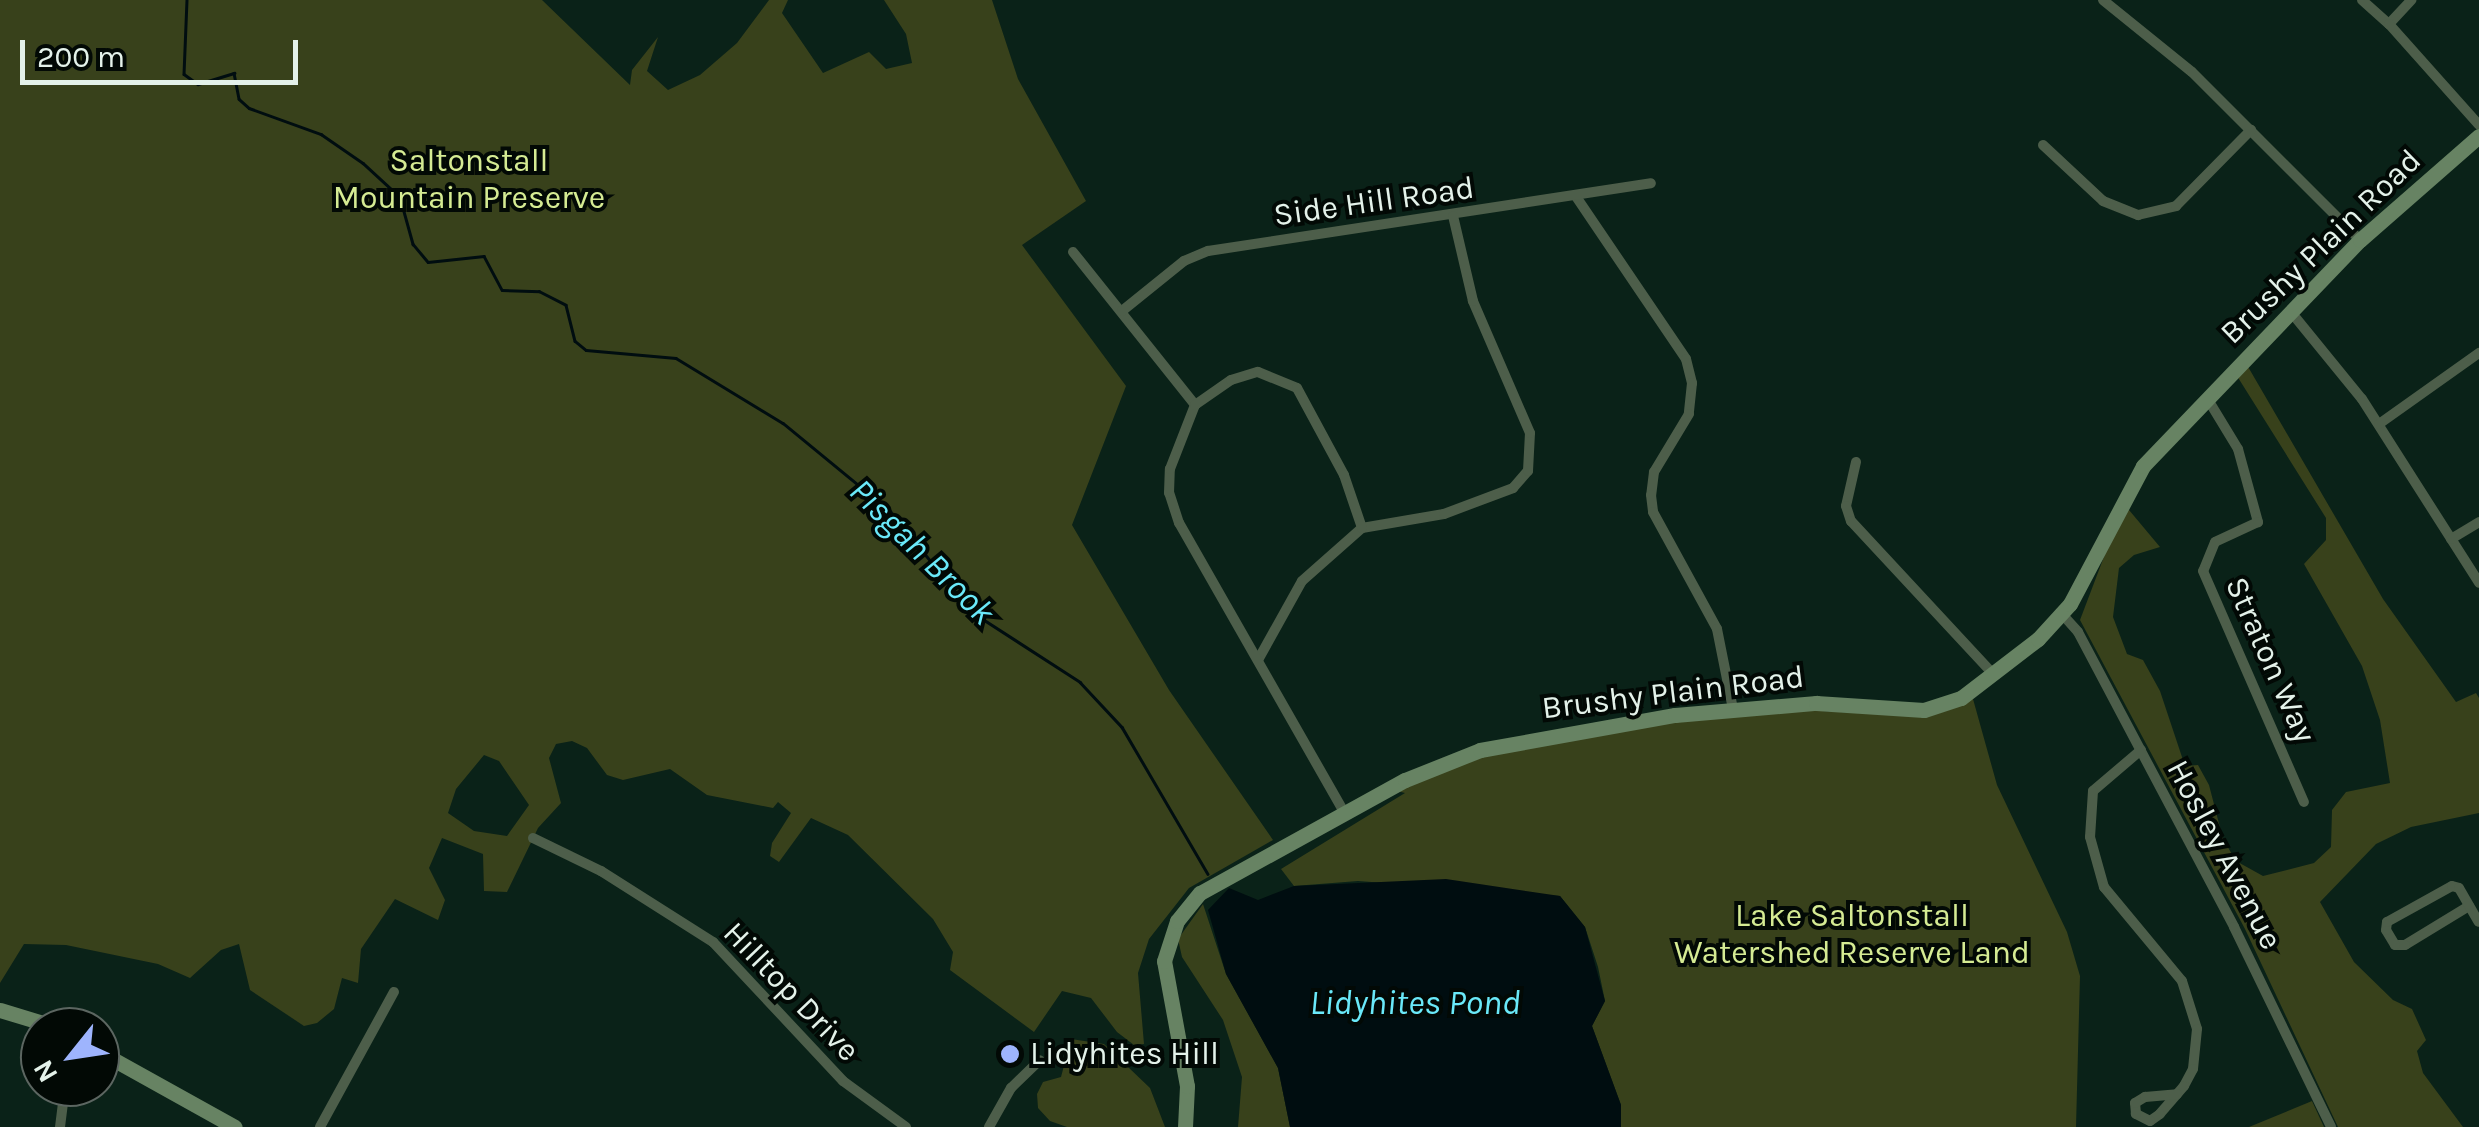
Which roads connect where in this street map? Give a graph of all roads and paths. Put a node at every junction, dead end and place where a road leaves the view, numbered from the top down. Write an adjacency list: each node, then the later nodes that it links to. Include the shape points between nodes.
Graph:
1 (2104, 0): 6 (street)
2 (2362, 0): 4 (street)
3 (2411, 0): 4 (street)
4 (2389, 24): 5 (street)
5 (2479, 126)
6 (2251, 130): 8 (street, via 2176,206 2138,215 2103,200); 12 (street)
7 (2479, 136): 12 (main road, Brushy Plain Road)
8 (2043, 145)
9 (1651, 184): 10 (street, Side Hill Road)
10 (1577, 198): 11 (street, Side Hill Road); 28 (street, via 1686,359 1689,414 1654,472 1651,495 1717,628)
11 (1453, 216): 14 (street, Side Hill Road, via 1208,251 1184,261); 22 (street, via 1473,302 1530,433 1528,471 1513,488 1444,514)
12 (2360, 240): 15 (main road, Brushy Plain Road)
13 (1074, 252): 14 (street)
14 (1122, 311): 18 (street)
15 (2291, 312): 17 (main road, Brushy Plain Road); 19 (street)
16 (2479, 353): 19 (street)
17 (2207, 398): 25 (main road, Brushy Plain Road, via 2126,490 2087,578); 30 (street, Straton Way, via 2238,449 2258,522 2216,542 2204,571)
18 (1196, 406): 22 (street, via 1230,380 1258,372 1297,388 1344,475); 26 (street, via 1178,444 1169,493 1179,524)
19 (2379, 424): 23 (street)
20 (1856, 462): 27 (street, via 1846,506 1851,521)
21 (2479, 522): 23 (street)
22 (1362, 528): 26 (street, via 1302,581)
23 (2451, 540): 24 (street)
24 (2479, 584)
25 (2062, 614): 27 (main road, Brushy Plain Road); 29 (street, Hosley Avenue)
26 (1258, 660): 31 (street)
27 (1994, 675): 28 (main road, Brushy Plain Road, via 1932,708 1816,703)
28 (1733, 709): 31 (main road, Brushy Plain Road, via 1480,750)
29 (2141, 750): 38 (street, via 2094,791 2090,837 2104,887 2166,956 2190,1004 2197,1029 2193,1069); 44 (street, Hosley Avenue)
30 (2304, 802)
31 (1344, 812): 43 (main road, Brushy Plain Road, via 1210,886 1173,929 1164,978 1186,1086)
32 (533, 838): 41 (street, Hilltop Drive, via 601,870 713,942 843,1081)
33 (2469, 906): 33 (street, via 2452,886 2388,922 2386,930 2395,944 2405,945); 34 (street)
34 (2479, 922)
35 (394, 992): 40 (street)
36 (1040, 1060): 42 (street, via 1011,1088)
37 (120, 1063): 39 (main road)
38 (2176, 1094)
39 (235, 1127)
40 (320, 1127)
41 (906, 1127)
42 (989, 1127)
43 (1185, 1127)
44 (2331, 1127)

